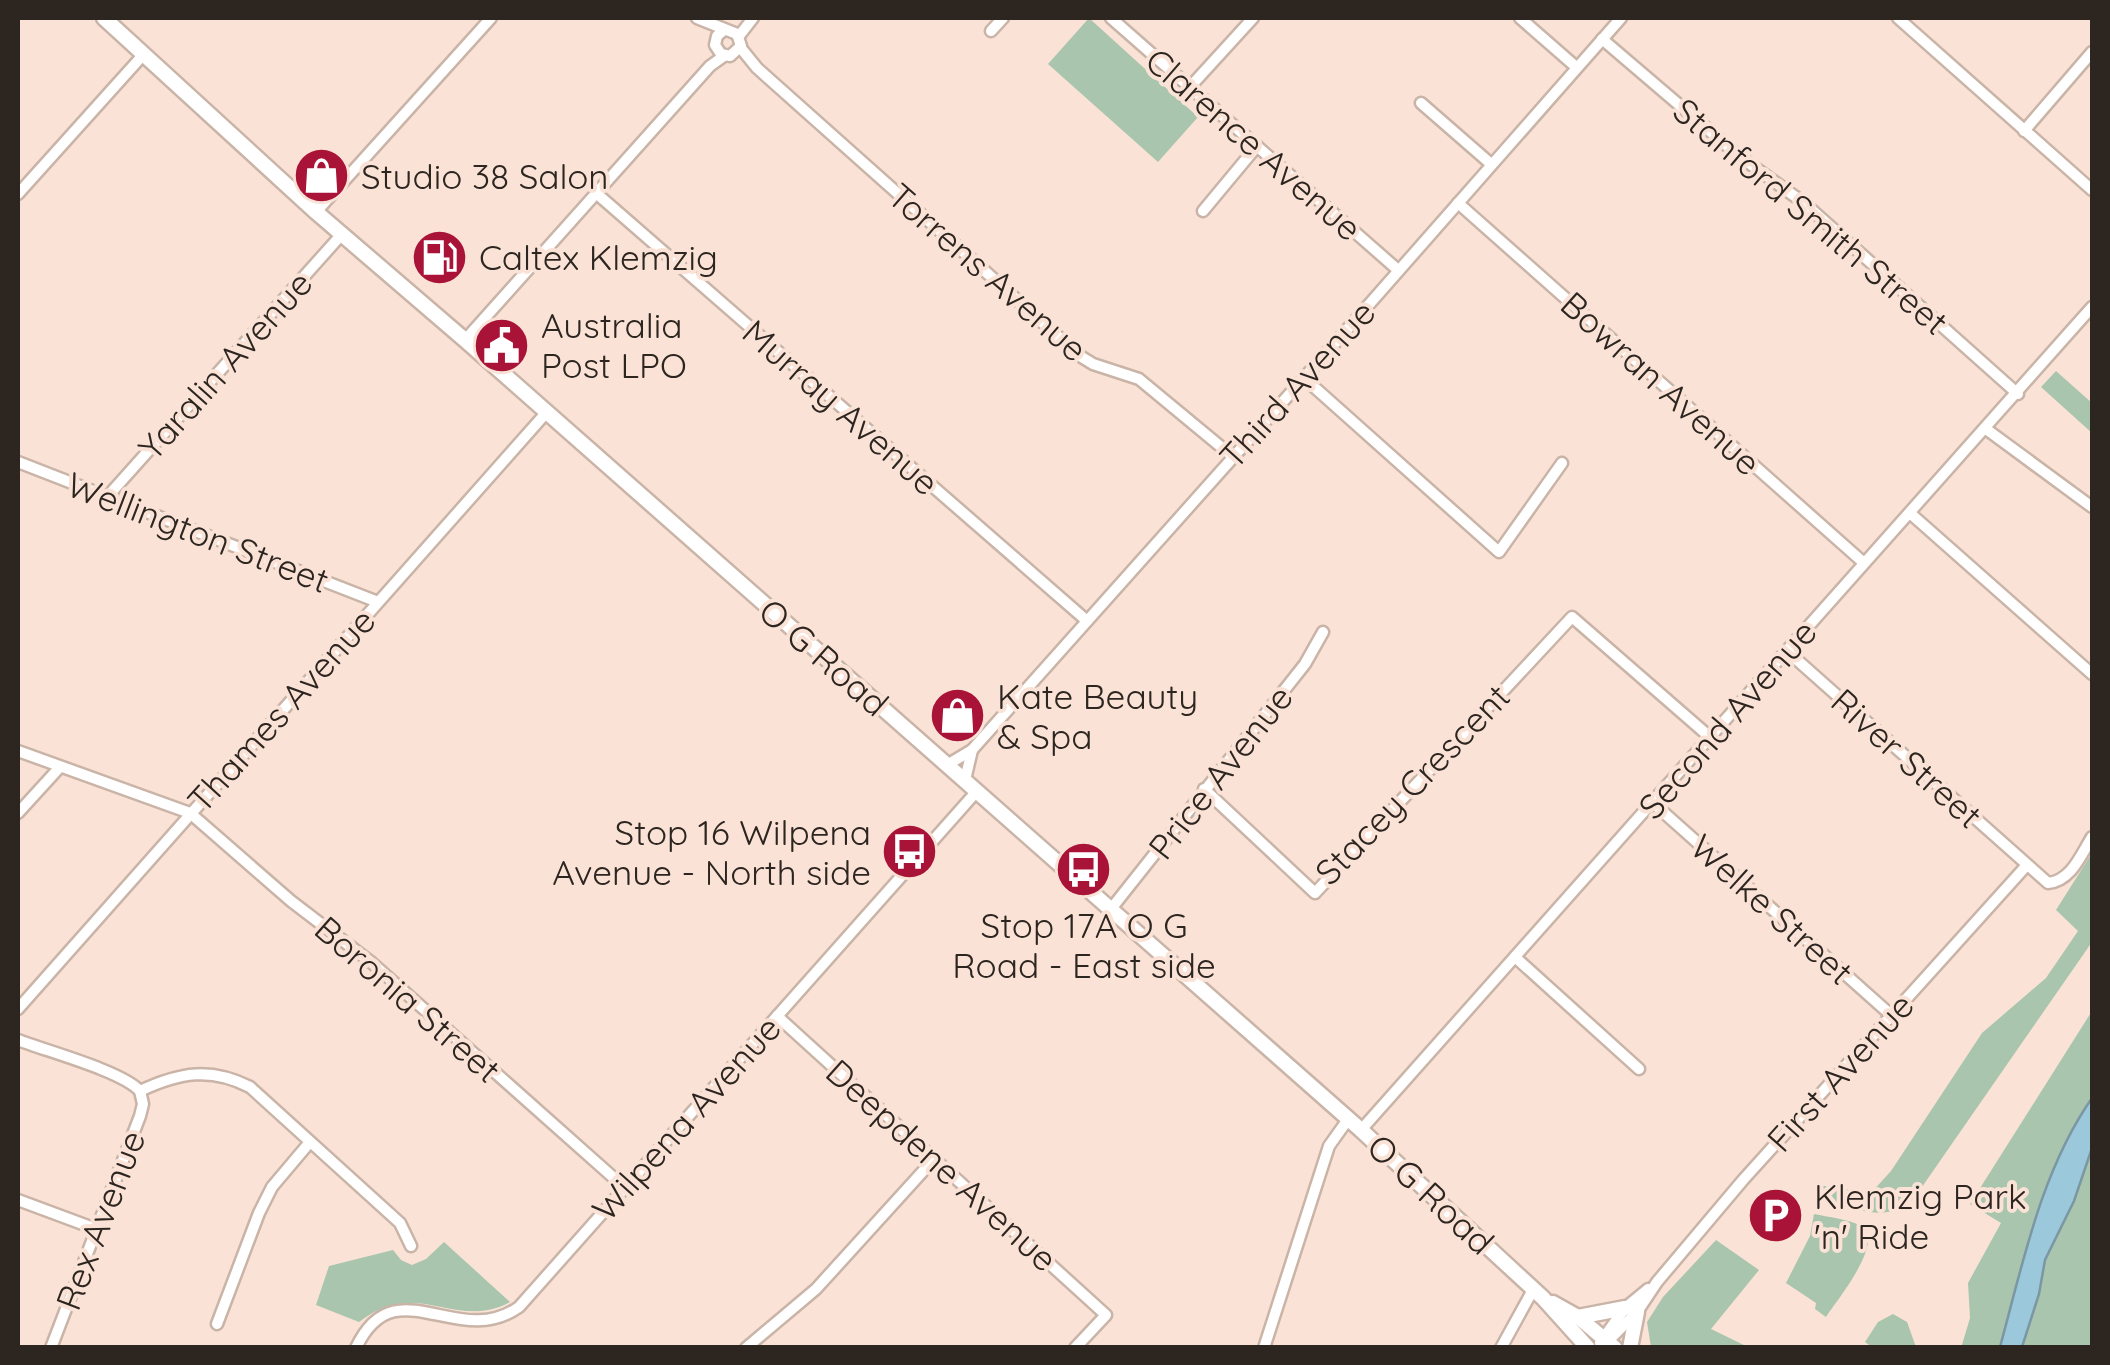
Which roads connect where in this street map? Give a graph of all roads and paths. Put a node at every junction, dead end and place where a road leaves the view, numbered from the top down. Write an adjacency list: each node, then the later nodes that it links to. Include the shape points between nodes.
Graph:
1 (104, 18): 15 (main road, O G Road)
2 (491, 18): 27 (street)
3 (696, 18): 13 (street, Torrens Avenue)
4 (1003, 18): 11 (street)
5 (1110, 18): 17 (street, Clarence Avenue)
6 (1252, 18): 17 (street)
7 (1520, 18): 16 (street)
8 (1620, 18): 12 (street, Third Avenue)
9 (1898, 18): 19 (street)
10 (752, 19): 13 (street)
11 (991, 31)
12 (1602, 39): 16 (street, Third Avenue); 33 (street, Stanford Smith Street, via 1804,203)
13 (728, 43): 23 (street); 36 (street, Torrens Avenue, via 1080,356 1139,379)
14 (2092, 52): 19 (street)
15 (143, 55): 24 (street); 27 (main road, O G Road)
16 (1575, 66): 21 (street, Third Avenue)
17 (1190, 87): 20 (street, Clarence Avenue)
18 (1421, 103): 21 (street)
19 (2024, 130): 22 (street)
20 (1258, 146): 26 (street); 29 (street, Clarence Avenue)
21 (1491, 164): 25 (street, Third Avenue)
22 (2092, 190)
23 (596, 193): 31 (street); 44 (street, Murray Avenue)
24 (18, 194)
25 (1458, 203): 29 (street, Third Avenue); 42 (street, Bowran Avenue)
26 (1203, 211)
27 (316, 212): 28 (main road, O G Road)
28 (342, 234): 31 (main road, O G Road); 39 (street, Yaralin Avenue)
29 (1398, 270): 32 (street, Third Avenue)
30 (2090, 316): 33 (street, Second Avenue)
31 (466, 340): 34 (main road, O G Road)
32 (1304, 378): 36 (street, Third Avenue); 38 (street, via 1499,552)
33 (2018, 394): 35 (street, Second Avenue)
34 (546, 413): 43 (street, Thames Avenue); 51 (main road, O G Road)
35 (1986, 429): 40 (street); 41 (street, Second Avenue)
36 (1232, 456): 44 (street, Third Avenue)
37 (18, 462): 39 (street, Wellington Street)
38 (1562, 464)
39 (108, 496): 43 (street, Wellington Street)
40 (2092, 506)
41 (1912, 514): 42 (street, Second Avenue); 47 (street)
42 (1864, 564): 46 (street, Second Avenue)
43 (378, 602): 58 (street, Thames Avenue)
44 (1086, 620): 49 (street, Third Avenue)
45 (1323, 632): 54 (street, Price Avenue)
46 (1787, 651): 48 (street, Second Avenue); 60 (street, River Street)
47 (2092, 674)
48 (1711, 738): 54 (street, Stacey Crescent, via 1572,617 1315,893); 56 (street, Second Avenue)
49 (972, 750): 51 (street, Third Avenue); 53 (street, Third Avenue)
50 (18, 751): 52 (street)
51 (947, 765): 53 (main road, O G Road)
52 (60, 767): 57 (street); 58 (street)
53 (964, 780): 55 (main road, O G Road)
54 (1204, 789): 61 (street, Price Avenue)
55 (978, 791): 61 (main road, O G Road); 65 (street, Wilpena Avenue)
56 (1653, 803): 62 (street, Second Avenue); 64 (street, Welke Street)
57 (18, 813)
58 (190, 813): 63 (street, Thames Avenue); 73 (street, Boronia Street, via 372,963)
59 (2092, 837): 60 (street, via 2059,882 2048,883)
60 (2027, 865): 64 (street, First Avenue)
61 (1112, 909): 69 (main road, O G Road)
62 (1515, 957): 67 (street); 70 (street, Second Avenue)
63 (18, 1008)
64 (1891, 1015): 78 (street, First Avenue)
65 (777, 1016): 72 (street, Deepdene Avenue); 73 (street, Wilpena Avenue)
66 (18, 1040): 68 (street)
67 (1639, 1069)
68 (140, 1091): 71 (street, via 160,1081 220,1074 250,1087); 75 (street, Rex Avenue, via 140,1116)
69 (1348, 1118): 70 (main road, O G Road); 86 (street, via 1329,1146)
70 (1361, 1130): 77 (main road, O G Road)
71 (310, 1142): 76 (street, via 400,1223); 80 (street, via 272,1187)
72 (935, 1158): 84 (street, via 816,1289); 85 (street, Deepdene Avenue, via 1106,1315)
73 (624, 1187): 83 (street, Wilpena Avenue, via 508,1315 472,1323 396,1311 370,1325)
74 (18, 1200): 75 (street)
75 (96, 1230): 82 (street, Rex Avenue)
76 (411, 1246)
77 (1538, 1293): 79 (main road, O G Road); 87 (street); 88 (main road, O G Road)
78 (1631, 1310): 79 (main road); 81 (street, First Avenue); 89 (main road)
79 (1578, 1317): 81 (main road, O G Road)
80 (218, 1324)
81 (1605, 1344)
82 (51, 1348)
83 (356, 1348)
84 (746, 1348)
85 (1075, 1348)
86 (1264, 1348)
87 (1502, 1348)
88 (1588, 1348)
89 (1630, 1348)

